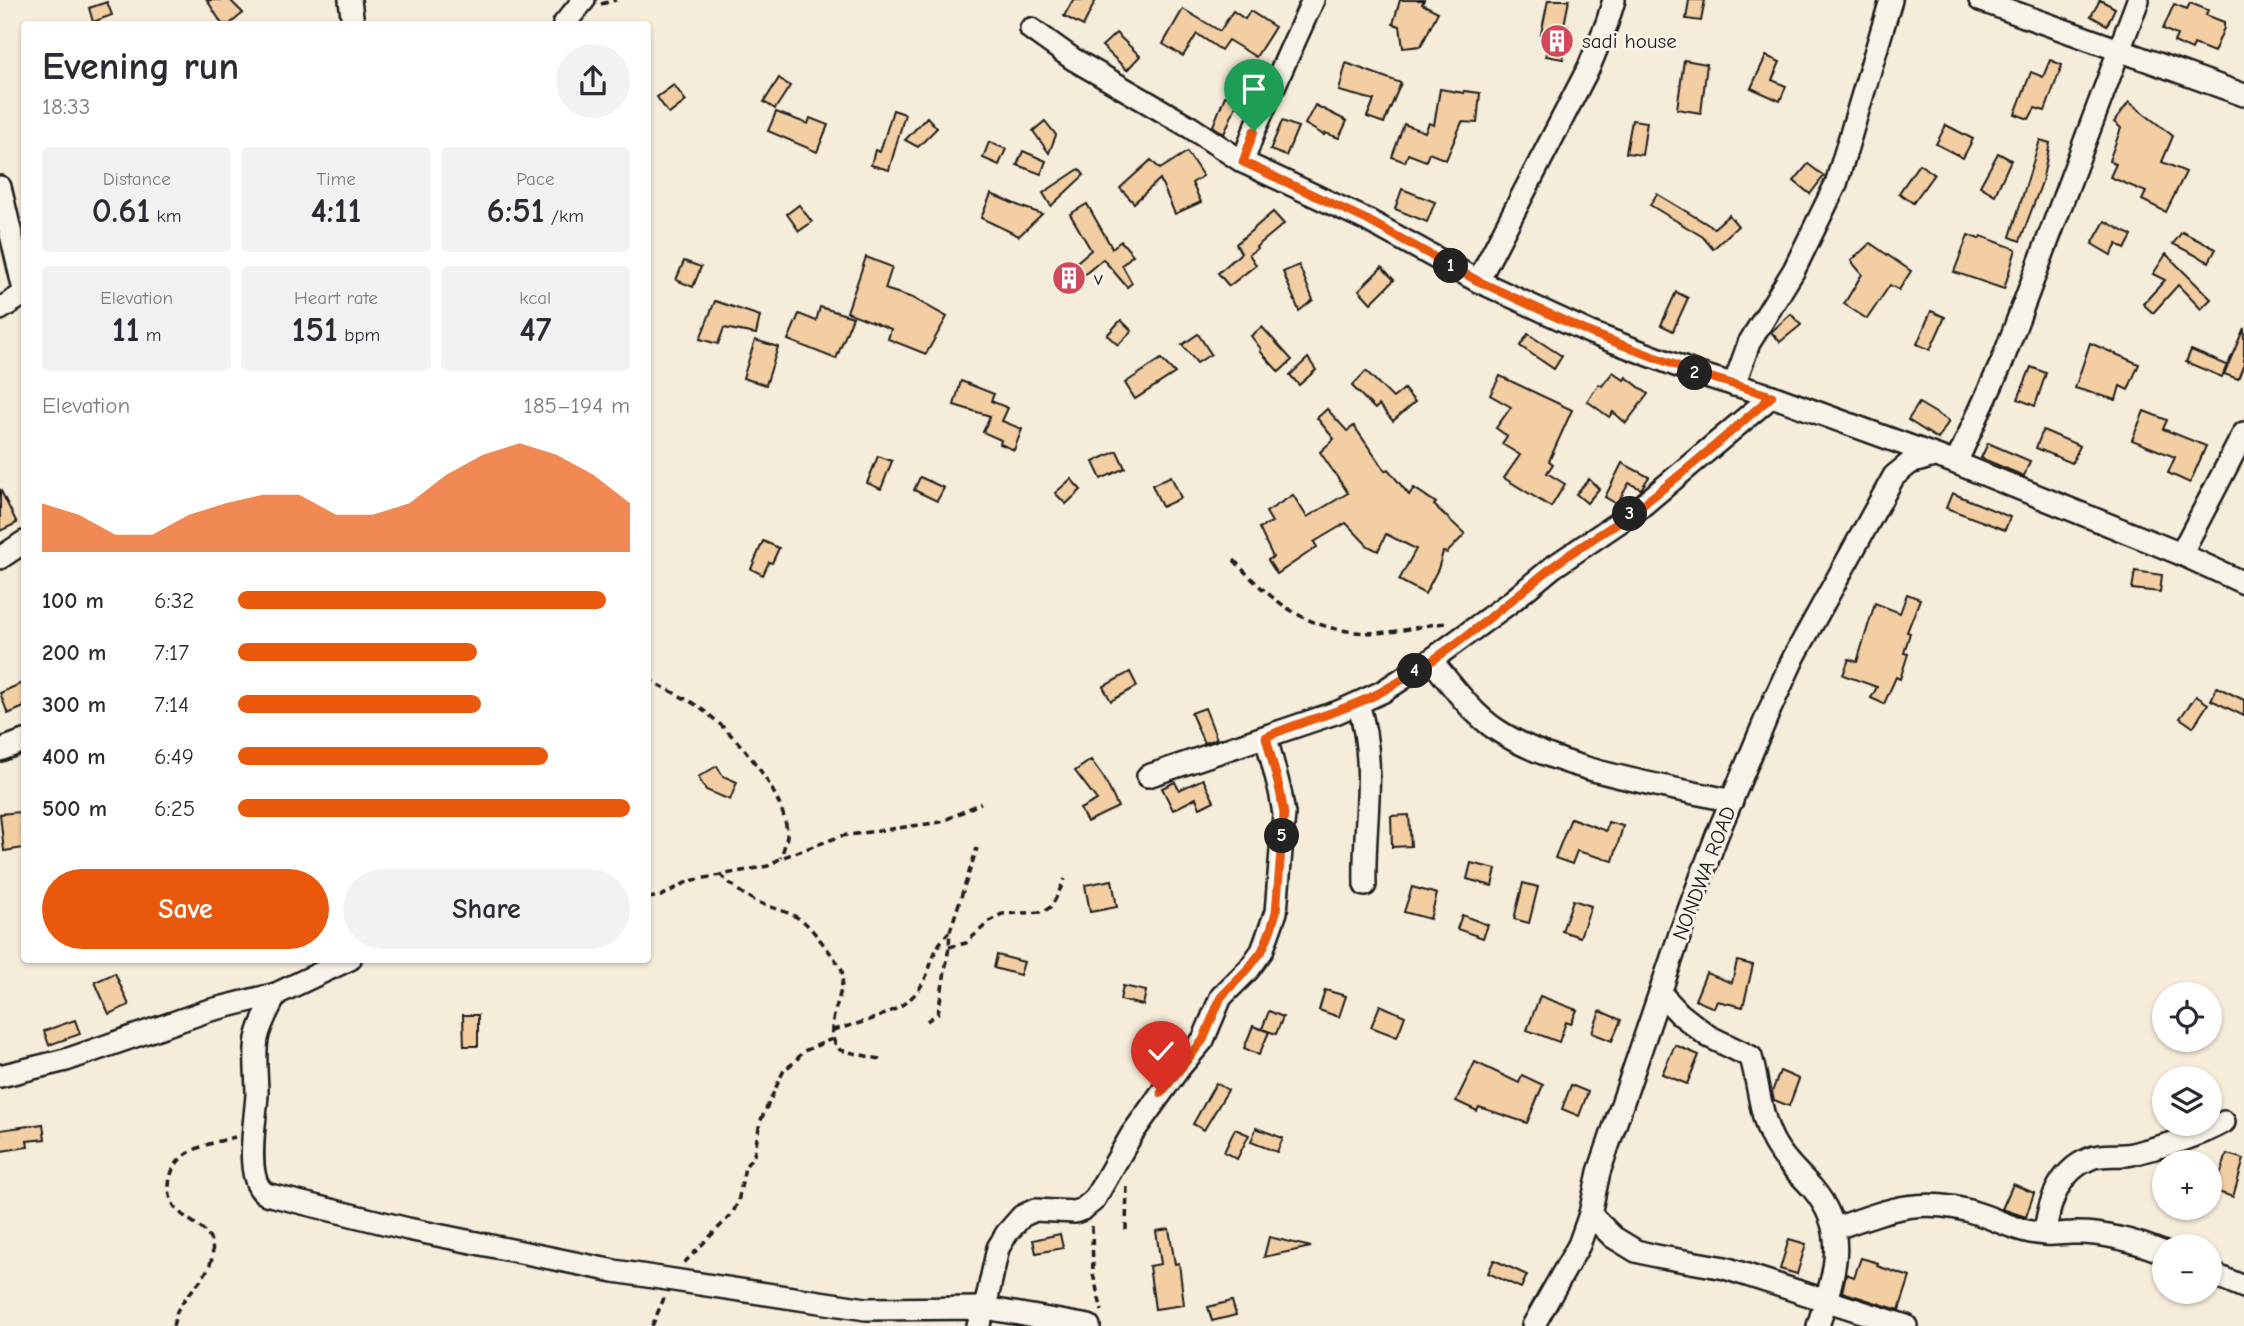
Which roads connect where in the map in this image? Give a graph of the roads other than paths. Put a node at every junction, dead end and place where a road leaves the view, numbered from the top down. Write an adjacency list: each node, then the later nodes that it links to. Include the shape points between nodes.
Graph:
1 (350, 0): 8 (street)
2 (584, 0): 9 (street)
3 (1313, 0): 13 (street)
4 (1614, 0): 16 (street, via 1589,67)
5 (1891, 0): 19 (street, via 1836,184 1794,270 1749,343)
6 (1980, 0): 11 (street)
7 (2138, 0): 11 (street)
8 (353, 21)
9 (566, 21)
10 (1031, 29): 13 (street)
11 (2120, 51): 12 (street); 23 (street, via 2002,362)
12 (2244, 95)
13 (1243, 162): 16 (street, via 1367,220)
14 (0, 187): 15 (street)
15 (21, 279)
16 (1478, 281): 19 (street, via 1591,333)
17 (21, 294): 18 (street)
18 (0, 309)
19 (1734, 385): 20 (street)
20 (1772, 396): 22 (street); 28 (street, via 1637,510 1553,567)
21 (2244, 433): 25 (street)
22 (1934, 456): 23 (street); 34 (street, NONDWA ROAD, via 1910,463 1883,495 1794,657)
23 (1956, 463): 25 (street)
24 (21, 544): 26 (street)
25 (2180, 554): 27 (street)
26 (0, 558)
27 (2244, 583)
28 (1432, 660): 29 (street); 34 (street, via 1495,729 1543,754)
29 (1358, 704): 30 (street); 35 (street, via 1366,729 1370,781)
30 (1266, 737): 33 (street); 48 (street, via 1284,814 1276,912 1262,951 1221,997 1203,1040 1132,1134 1094,1200 1076,1212 1035,1210 1022,1216 998,1248)
31 (21, 742): 32 (street)
32 (0, 750)
33 (1148, 776)
34 (1732, 801): 37 (street, NONDWA ROAD)
35 (1365, 885)
36 (341, 963): 38 (street)
37 (1660, 993): 41 (street, NONDWA ROAD); 42 (street, via 1709,1036 1751,1057 1768,1131 1828,1210)
38 (276, 994): 39 (street); 48 (street, via 257,1038 252,1162 257,1185 266,1194 614,1271 866,1309)
39 (0, 1076)
40 (2224, 1122): 43 (street, via 2141,1151 2089,1158 2055,1191)
41 (1590, 1214): 47 (street, via 1613,1237 1636,1251 1725,1268); 50 (street, NONDWA ROAD, via 1579,1245)
42 (1834, 1228): 43 (street, via 1910,1205 1942,1205); 47 (street, via 1837,1252)
43 (2045, 1234): 44 (street, via 2107,1235)
44 (2152, 1249)
45 (2222, 1278): 46 (street)
46 (2244, 1287)
47 (1826, 1300): 51 (street); 52 (street)
48 (981, 1317): 49 (street)
49 (1096, 1322)
50 (1533, 1326)
51 (1818, 1326)
52 (1906, 1326)

